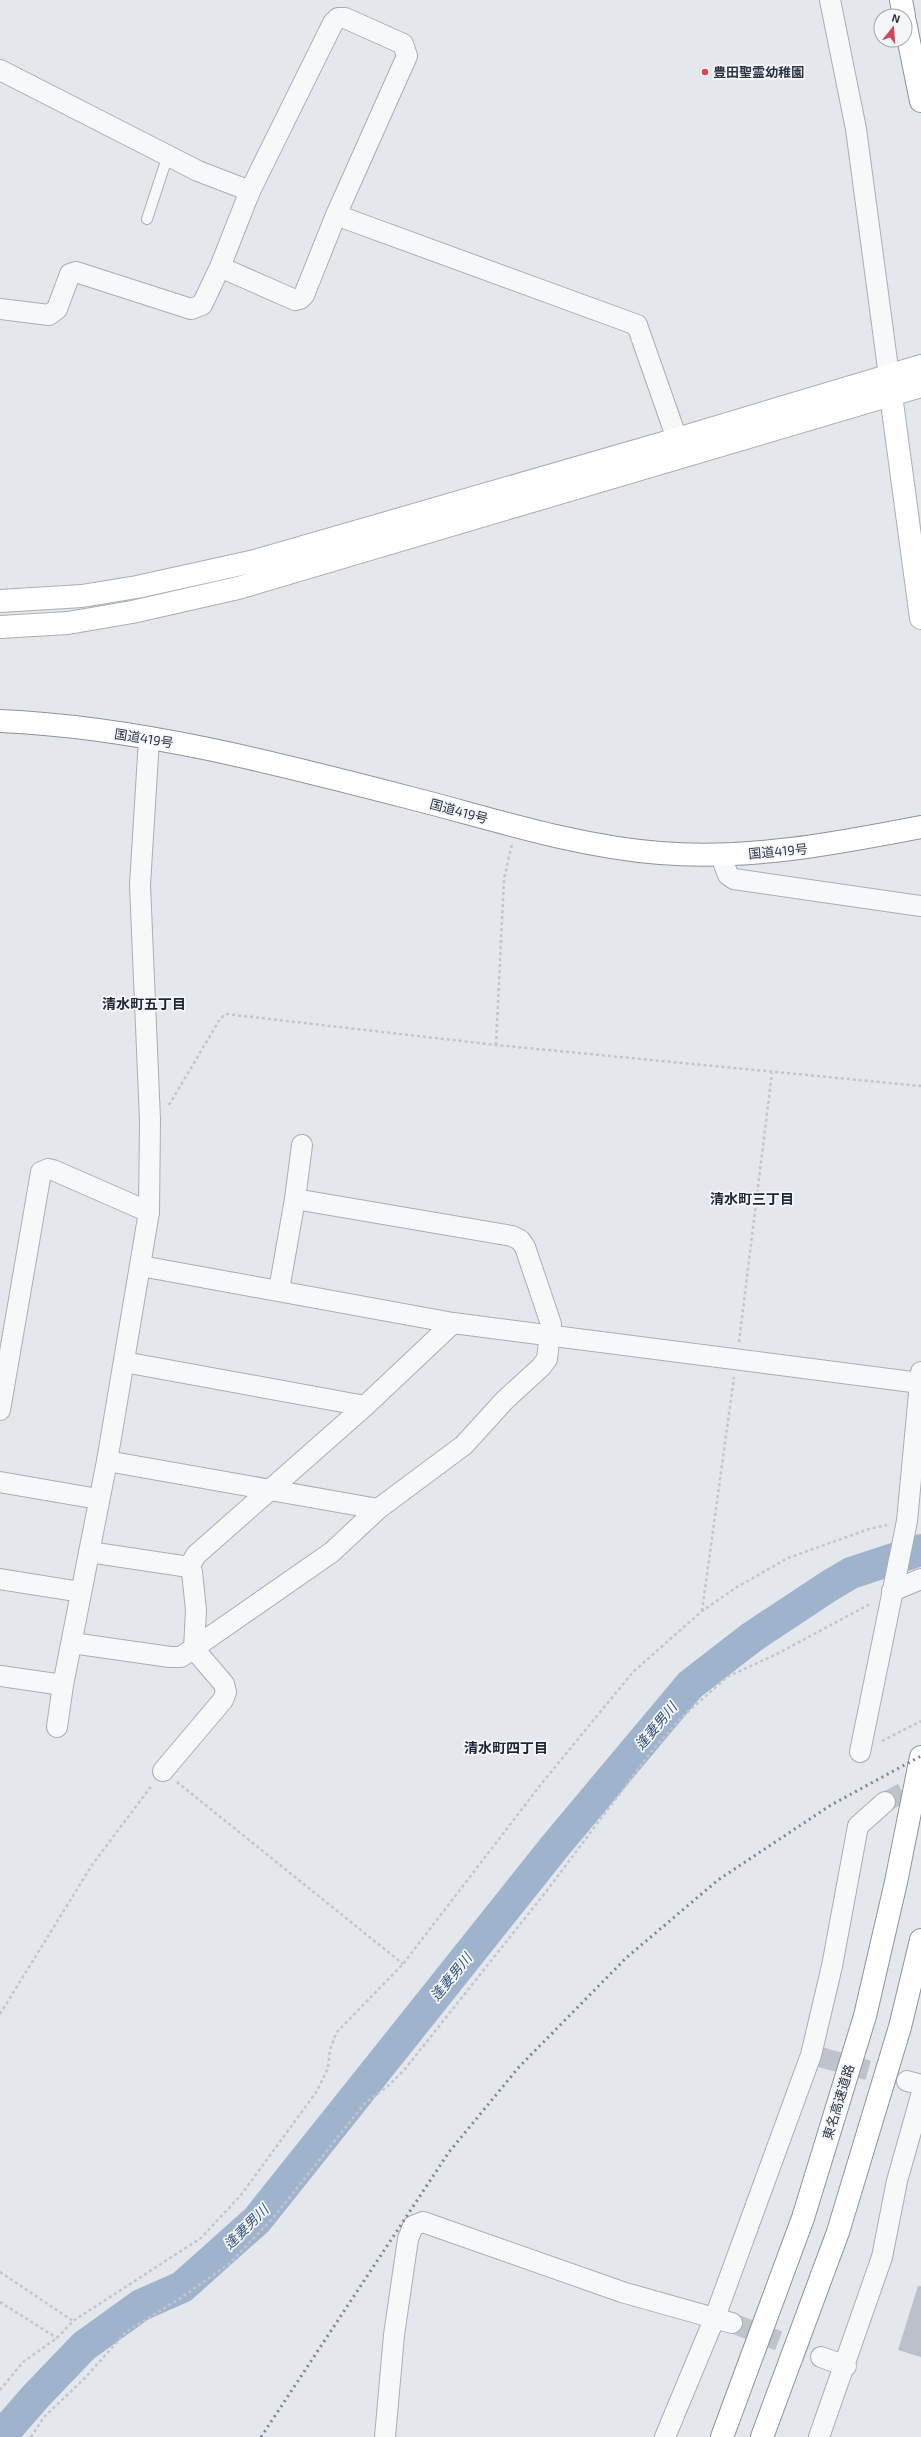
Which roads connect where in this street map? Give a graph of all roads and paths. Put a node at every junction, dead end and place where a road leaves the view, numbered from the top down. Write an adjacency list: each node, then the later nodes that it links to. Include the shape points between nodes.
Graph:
1 (830, 0): 11 (street)
2 (910, 48): 4 (main road)
3 (0, 70): 5 (street)
4 (921, 101)
5 (168, 154): 6 (street, via 198,172); 8 (lane)
6 (250, 191): 7 (street, via 333,23 338,18 345,18 403,44 407,56); 9 (street)
7 (336, 215): 9 (street, via 304,295 300,299 295,300); 12 (street, via 637,325)
8 (147, 219)
9 (220, 267): 10 (street, via 202,305 197,309 76,272 70,274 57,309 49,315)
10 (0, 309)
11 (907, 380): 12 (main road); 14 (main road); 15 (main road, via 238,588 132,612 68,623)
12 (677, 440): 13 (main road, via 255,561 137,587 82,596)
13 (0, 601)
14 (921, 618)
15 (0, 628)
16 (0, 721): 17 (main road, 国道419号, via 34,722)
17 (149, 739): 18 (main road, 国道419号, via 209,748); 24 (street, via 140,885)
18 (518, 826): 20 (main road, 国道419号, via 616,847 658,853); 22 (path, via 504,879)
19 (921, 827): 20 (main road, 国道419号, via 818,847)
20 (720, 856): 21 (street, via 728,875 734,879)
21 (921, 906)
22 (496, 1045): 23 (path); 24 (path, via 223,1015 166,1111)
23 (921, 1086)
24 (150, 1120): 27 (street)
25 (302, 1145): 26 (street)
26 (295, 1199): 29 (street); 31 (street, via 512,1236 520,1240 525,1247 547,1307 551,1324)
27 (149, 1212): 28 (street); 35 (street, via 54,1170 41,1172)
28 (141, 1266): 29 (street); 32 (street)
29 (279, 1290): 30 (street)
30 (453, 1323): 31 (street); 34 (street)
31 (550, 1337): 33 (street); 40 (street, via 547,1359 541,1367 505,1400 464,1445)
32 (124, 1362): 34 (street); 36 (street)
33 (920, 1377): 41 (street)
34 (365, 1406): 38 (street)
35 (0, 1410)
36 (107, 1461): 38 (street); 39 (street)
37 (0, 1482): 39 (street)
38 (269, 1491): 40 (street); 43 (street, via 196,1556)
39 (98, 1499): 42 (street)
40 (378, 1509): 49 (street, via 332,1552)
41 (911, 1522): 46 (street); 59 (path, via 869,1529 788,1558 702,1611 633,1672 600,1710)
42 (89, 1552): 43 (street); 47 (street)
43 (189, 1567): 49 (street, via 192,1572 196,1610)
44 (0, 1579): 47 (street)
45 (921, 1579): 46 (street)
46 (893, 1586): 54 (street); 71 (path, via 782,1651 728,1677 680,1719 651,1752 545,1893 405,2069 365,2103 273,2218 229,2264 126,2332 85,2378 44,2417)
47 (81, 1592): 48 (street)
48 (72, 1643): 49 (street, via 170,1657 181,1657); 51 (street)
49 (194, 1649): 56 (street, via 224,1684 226,1692)
50 (0, 1676): 51 (street)
51 (63, 1685): 53 (street)
52 (921, 1721): 54 (path)
53 (57, 1727)
54 (860, 1752)
55 (921, 1757): 74 (main road, 東名高速道路, via 865,2016 803,2218)
56 (163, 1771): 59 (path); 60 (path, via 92,1865)
57 (885, 1802): 65 (street, via 858,1826 816,2056)
58 (921, 1940): 75 (main road, via 900,2027 838,2232)
59 (403, 1964): 66 (path, via 336,2033 330,2050 328,2068 317,2091 242,2195 201,2238)
60 (1, 2009): 61 (path)
61 (0, 2014)
62 (921, 2096): 69 (street, via 897,2180 882,2257)
63 (0, 2272): 66 (path)
64 (0, 2302): 67 (path)
65 (724, 2320): 72 (street, via 622,2292 423,2222 413,2226 408,2239 394,2335); 73 (street)
66 (73, 2321): 67 (path)
67 (57, 2338): 70 (path, via 23,2362)
68 (821, 2357): 69 (street)
69 (846, 2366): 76 (street)
70 (0, 2390)
71 (31, 2437)
72 (385, 2437)
73 (666, 2437)
74 (722, 2437)
75 (762, 2437)
76 (820, 2437)

